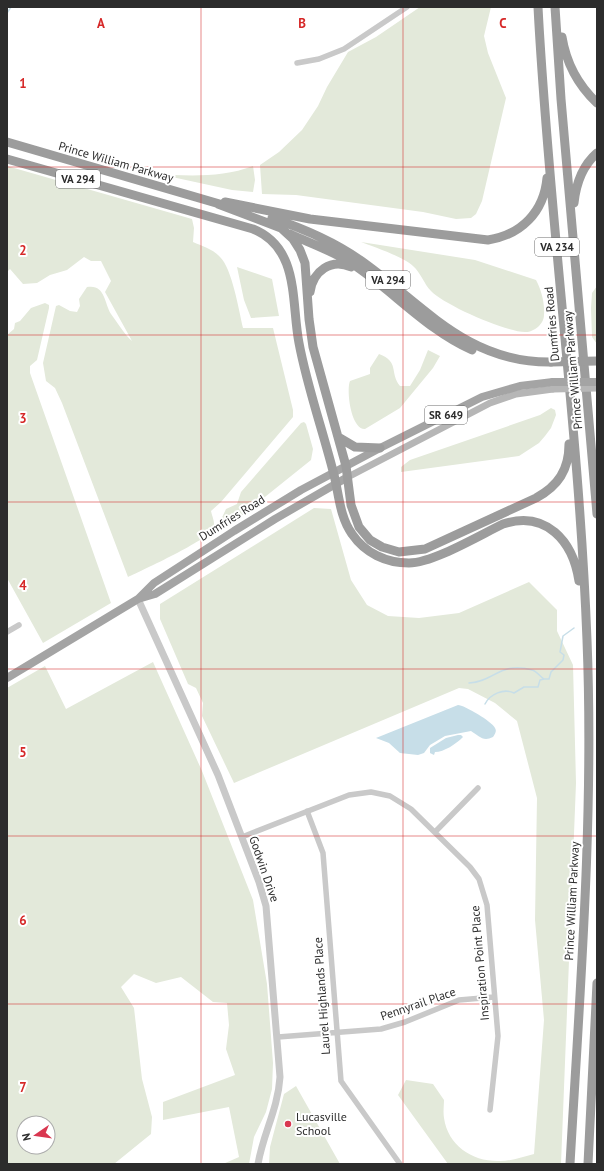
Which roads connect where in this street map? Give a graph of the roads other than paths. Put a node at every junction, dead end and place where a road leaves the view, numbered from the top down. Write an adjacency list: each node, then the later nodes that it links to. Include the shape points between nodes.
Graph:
1 (407, 7): 5 (street, via 344,49 319,59)
2 (538, 7): 8 (highway, Dumfries Road / VA 234)
3 (555, 7): 14 (highway, VA 234)
4 (558, 7): 6 (highway, via 563,46 569,63 580,84)
5 (297, 63)
6 (597, 103)
7 (7, 142): 11 (highway, Prince William Parkway / VA 294)
8 (548, 148): 11 (highway, via 545,193 535,212 528,222 514,232 488,240 310,219); 21 (highway, Dumfries Road / VA 234)
9 (597, 153): 14 (highway, via 586,165 579,181)
10 (7, 159): 12 (highway, VA 294)
11 (190, 196): 13 (highway, Prince William Parkway / VA 294)
12 (150, 199): 15 (highway, via 167,199); 28 (highway, VA 294, via 253,229 268,237 280,250 290,271 294,317 302,358)
13 (218, 204): 15 (highway, VA 294, via 274,224); 19 (highway, VA 294, via 289,224 344,250 395,286 442,326 474,345 513,358)
14 (572, 224): 31 (highway, Prince William Parkway / VA 234)
15 (288, 234): 16 (highway, via 333,252); 17 (highway, VA 294, via 304,259)
16 (363, 273): 17 (highway, via 344,264 325,267 313,280); 19 (highway, via 435,330 458,344 504,361 530,366)
17 (308, 303): 25 (highway, VA 294, via 313,347)
18 (597, 361): 19 (highway, VA 294, bridge)
19 (551, 364): 20 (highway)
20 (597, 366)
21 (568, 372): 29 (highway, via 567,462 557,482 536,498 438,544 425,549 399,552 375,544 358,527); 35 (highway, Dumfries Road / VA 234)
22 (597, 382): 23 (main road, SR 649, bridge)
23 (553, 386): 24 (main road, SR 649, bridge); 26 (main road, SR 649, via 520,386 482,397); 29 (main road, SR 649, via 490,403)
24 (597, 388)
25 (338, 437): 26 (highway, via 355,447); 27 (highway, VA 294)
26 (380, 448): 27 (main road, SR 649)
27 (346, 466): 28 (main road, Dumfries Road); 29 (highway, VA 294)
28 (334, 473): 30 (highway, VA 294); 32 (main road, Dumfries Road, via 267,510 189,560 154,583)
29 (346, 478): 30 (main road, Dumfries Road)
30 (336, 484): 32 (main road, Dumfries Road, via 156,594); 35 (highway, via 344,520 351,533 366,550 385,560 409,563 424,561 510,522 529,521 549,528 561,537 574,557)
31 (597, 514)
32 (138, 599): 36 (main road, Dumfries Road); 40 (street, Godwin Drive, via 207,750)
33 (18, 626): 34 (street)
34 (7, 632)
35 (587, 640): 48 (highway, Prince William Parkway / VA 234, via 587,831)
36 (7, 678)
37 (478, 788): 39 (street)
38 (307, 811): 39 (street, Inspiration Point Place, via 349,795 381,793 401,801); 40 (street, Inspiration Point Place); 43 (street, Laurel Highlands Place, via 323,853)
39 (435, 832): 42 (street, Inspiration Point Place, via 470,867 484,891 488,905)
40 (242, 836): 44 (street, Godwin Drive, via 266,906)
41 (597, 983): 49 (highway)
42 (494, 997): 43 (street, Pennyrail Place, via 459,1000 381,1029); 45 (street, Inspiration Point Place, via 498,1036)
43 (336, 1034): 44 (street, Pennyrail Place); 47 (street, Laurel Highlands Place, via 339,1072 344,1087)
44 (278, 1037): 46 (street, Godwin Drive, via 279,1093)
45 (490, 1110)
46 (258, 1164)
47 (400, 1164)
48 (570, 1164)
49 (588, 1164)

